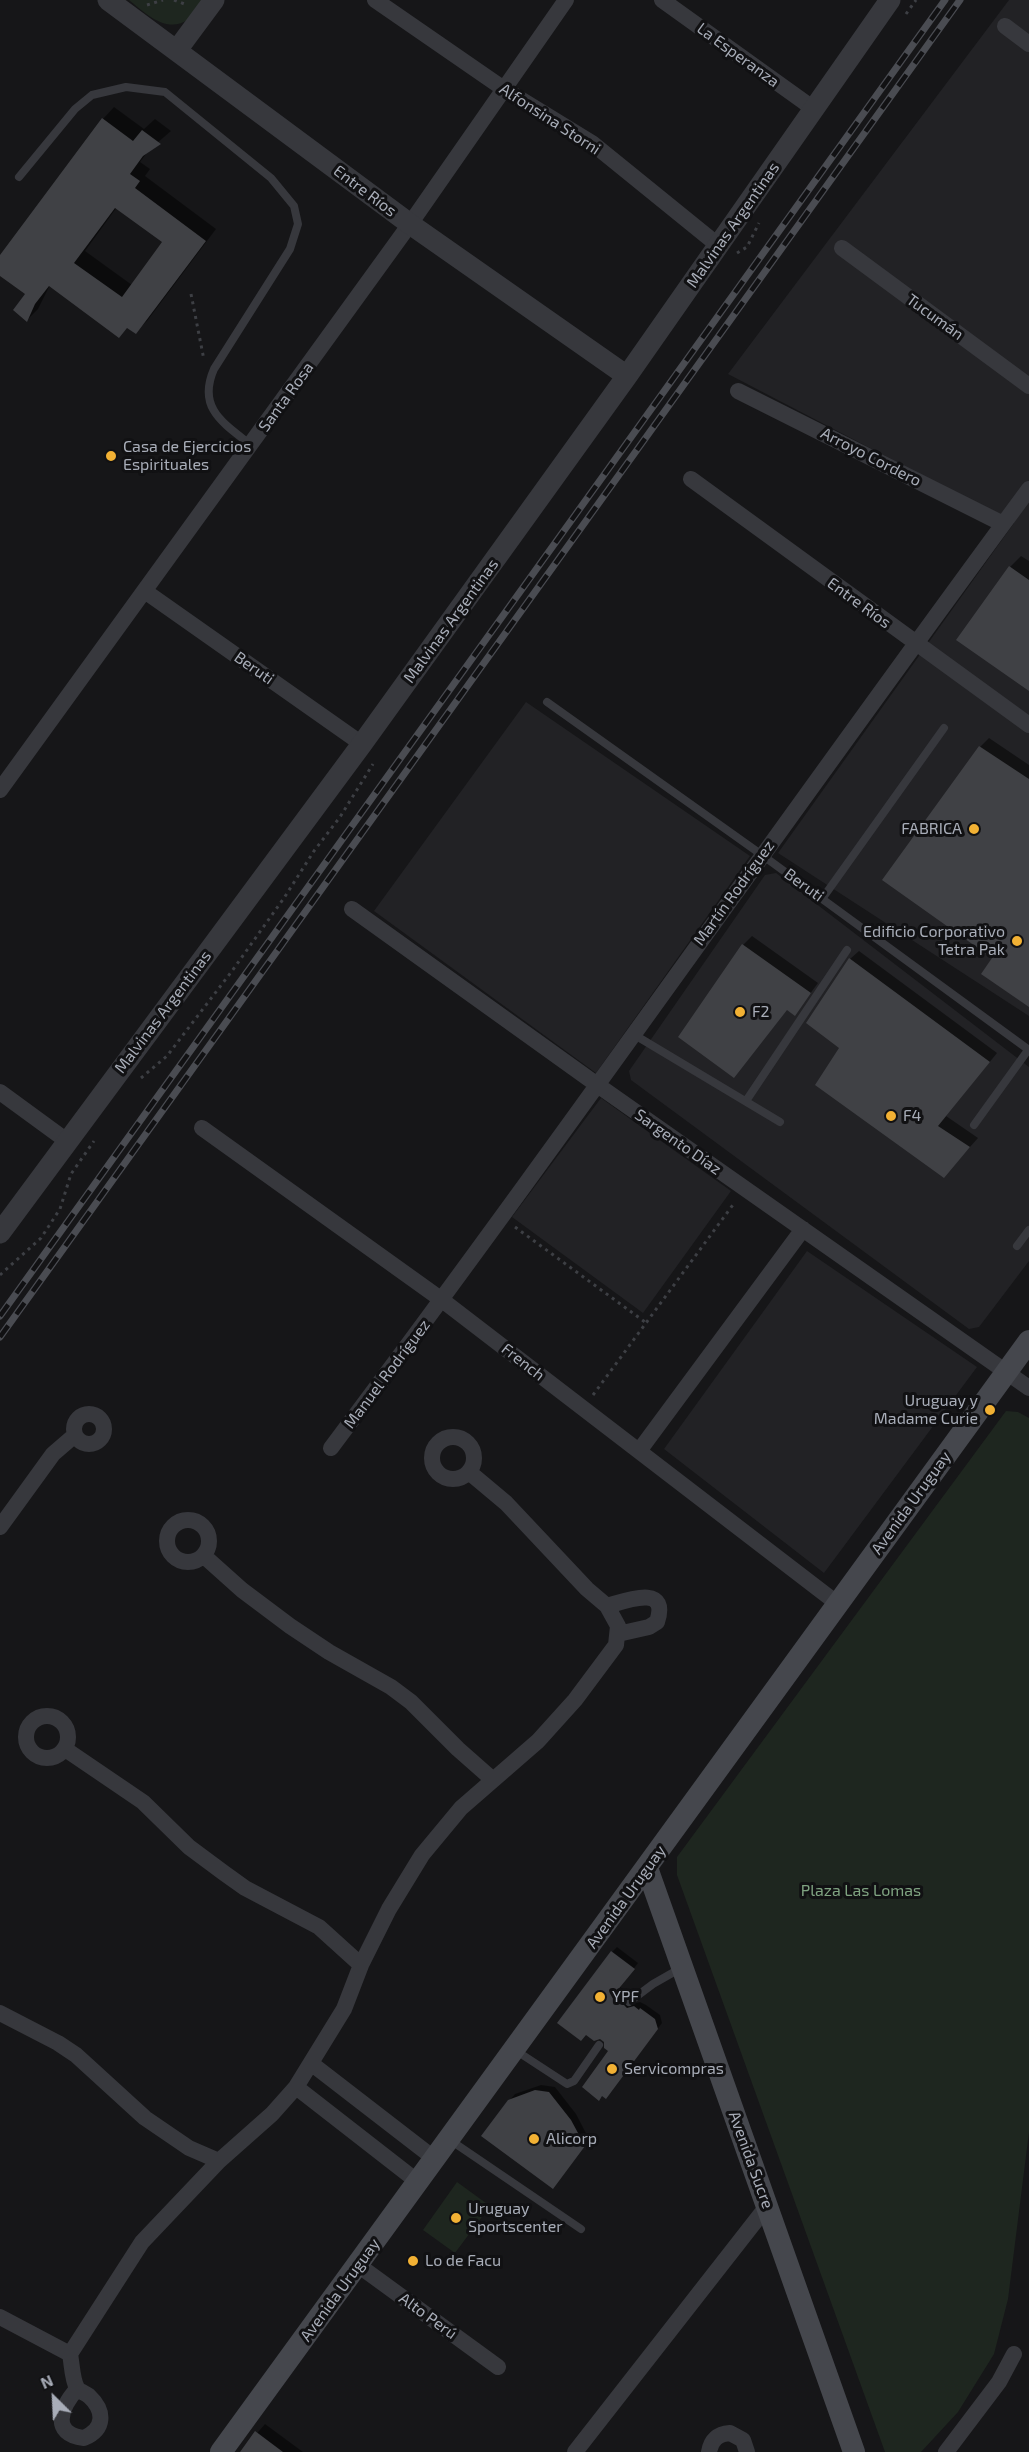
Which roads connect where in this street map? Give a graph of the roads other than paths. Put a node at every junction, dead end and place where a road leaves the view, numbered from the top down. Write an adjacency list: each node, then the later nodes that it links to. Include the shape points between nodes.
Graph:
1 (108, 0): 9 (street, Entre Ríos)
2 (214, 0): 9 (street)
3 (375, 0): 10 (street, Alfonsina Storni)
4 (566, 0): 10 (street, Santa Rosa)
5 (662, 0): 11 (street, La Esperanza)
6 (890, 0): 11 (street, Malvinas Argentinas)
7 (1005, 26): 8 (street)
8 (1029, 44)
9 (177, 51): 13 (street, Entre Ríos)
10 (504, 89): 13 (street, Santa Rosa); 14 (street, Alfonsina Storni, via 592,143)
11 (814, 109): 14 (street, Malvinas Argentinas)
12 (19, 177): 19 (lane, via 75,109 92,95 126,87 165,92 271,178 294,206 298,224 290,249 208,382 215,416)
13 (410, 224): 16 (street, Entre Ríos); 19 (street, Santa Rosa)
14 (719, 246): 16 (street, Malvinas Argentinas)
15 (842, 248): 17 (street, Tucumán)
16 (627, 376): 28 (street, Malvinas Argentinas)
17 (1029, 386)
18 (738, 391): 22 (street, Arroyo Cordero)
19 (251, 445): 23 (street, Santa Rosa)
20 (691, 479): 24 (street, Entre Ríos)
21 (1029, 489): 22 (street, Martín Rodríguez)
22 (1003, 524): 24 (street, Martín Rodríguez)
23 (146, 592): 28 (street, Beruti); 29 (street, Santa Rosa)
24 (914, 644): 26 (street, Entre Ríos); 30 (street, Martín Rodríguez)
25 (547, 702): 30 (lane, Beruti)
26 (1029, 725)
27 (944, 728): 31 (lane)
28 (362, 744): 42 (street, Malvinas Argentinas)
29 (0, 790)
30 (762, 855): 31 (lane, Beruti); 34 (street, Martín Rodríguez)
31 (822, 898): 35 (lane, Beruti)
32 (352, 909): 36 (street, Sargento Díaz)
33 (847, 950): 38 (lane)
34 (633, 1034): 36 (street, Martín Rodríguez); 38 (lane)
35 (1029, 1050): 40 (lane)
36 (596, 1084): 43 (street, Sargento Díaz); 47 (street, Martín Rodríguez)
37 (0, 1092): 42 (street)
38 (746, 1101): 39 (lane)
39 (780, 1122)
40 (974, 1125)
41 (202, 1128): 47 (street, French)
42 (67, 1141): 45 (street, Malvinas Argentinas)
43 (803, 1229): 49 (street, Sargento Díaz); 53 (street)
44 (1029, 1230): 46 (lane)
45 (0, 1233)
46 (1017, 1246)
47 (442, 1300): 52 (street, Manuel Rodríguez); 53 (street, French)
48 (1029, 1341): 49 (main road, Avenida Uruguay)
49 (1007, 1371): 50 (street, Sargento Díaz); 57 (main road, Avenida Uruguay)
50 (1029, 1388)
51 (75, 1436): 55 (street, via 53,1454)
52 (332, 1448)
53 (639, 1451): 57 (street, French)
54 (469, 1472): 58 (street, via 506,1503)
55 (0, 1527)
56 (204, 1556): 61 (street, via 290,1626 411,1702)
57 (838, 1604): 62 (main road, Avenida Uruguay)
58 (607, 1606): 59 (street); 59 (street, via 639,1597 650,1598 659,1608 657,1622)
59 (618, 1634): 61 (street, via 616,1645 575,1700 538,1741)
60 (65, 1749): 63 (street, via 144,1802 189,1847 224,1873 319,1927)
61 (492, 1779): 63 (street, via 461,1808 422,1856)
62 (647, 1868): 64 (main road, Avenida Sucre); 68 (main road, Avenida Uruguay)
63 (361, 1965): 69 (street, via 344,2009)
64 (682, 1967): 65 (lane); 75 (main road, Avenida Sucre)
65 (629, 2002)
66 (0, 2013): 73 (street, via 58,2043 145,2118 189,2148)
67 (599, 2044): 68 (lane, via 574,2081 567,2084)
68 (515, 2050): 71 (main road, Avenida Uruguay)
69 (312, 2064): 70 (street); 72 (street)
70 (297, 2087): 73 (street); 74 (street)
71 (449, 2139): 72 (main road, Avenida Uruguay); 76 (lane)
72 (435, 2159): 74 (main road, Avenida Uruguay)
73 (219, 2161): 79 (street, via 142,2242)
74 (418, 2182): 77 (main road, Avenida Uruguay)
75 (768, 2205): 84 (street); 87 (main road, Avenida Sucre)
76 (581, 2229)
77 (358, 2265): 81 (street, Alto Perú); 83 (main road, Avenida Uruguay)
78 (0, 2318): 79 (street)
79 (70, 2354): 82 (street)
80 (1014, 2354): 88 (street, via 999,2382)
81 (498, 2367)
82 (77, 2389)
83 (221, 2452)
84 (575, 2452)
85 (709, 2452): 86 (street, via 716,2438 730,2433 743,2440)
86 (747, 2452)
87 (854, 2452)
88 (946, 2452)

